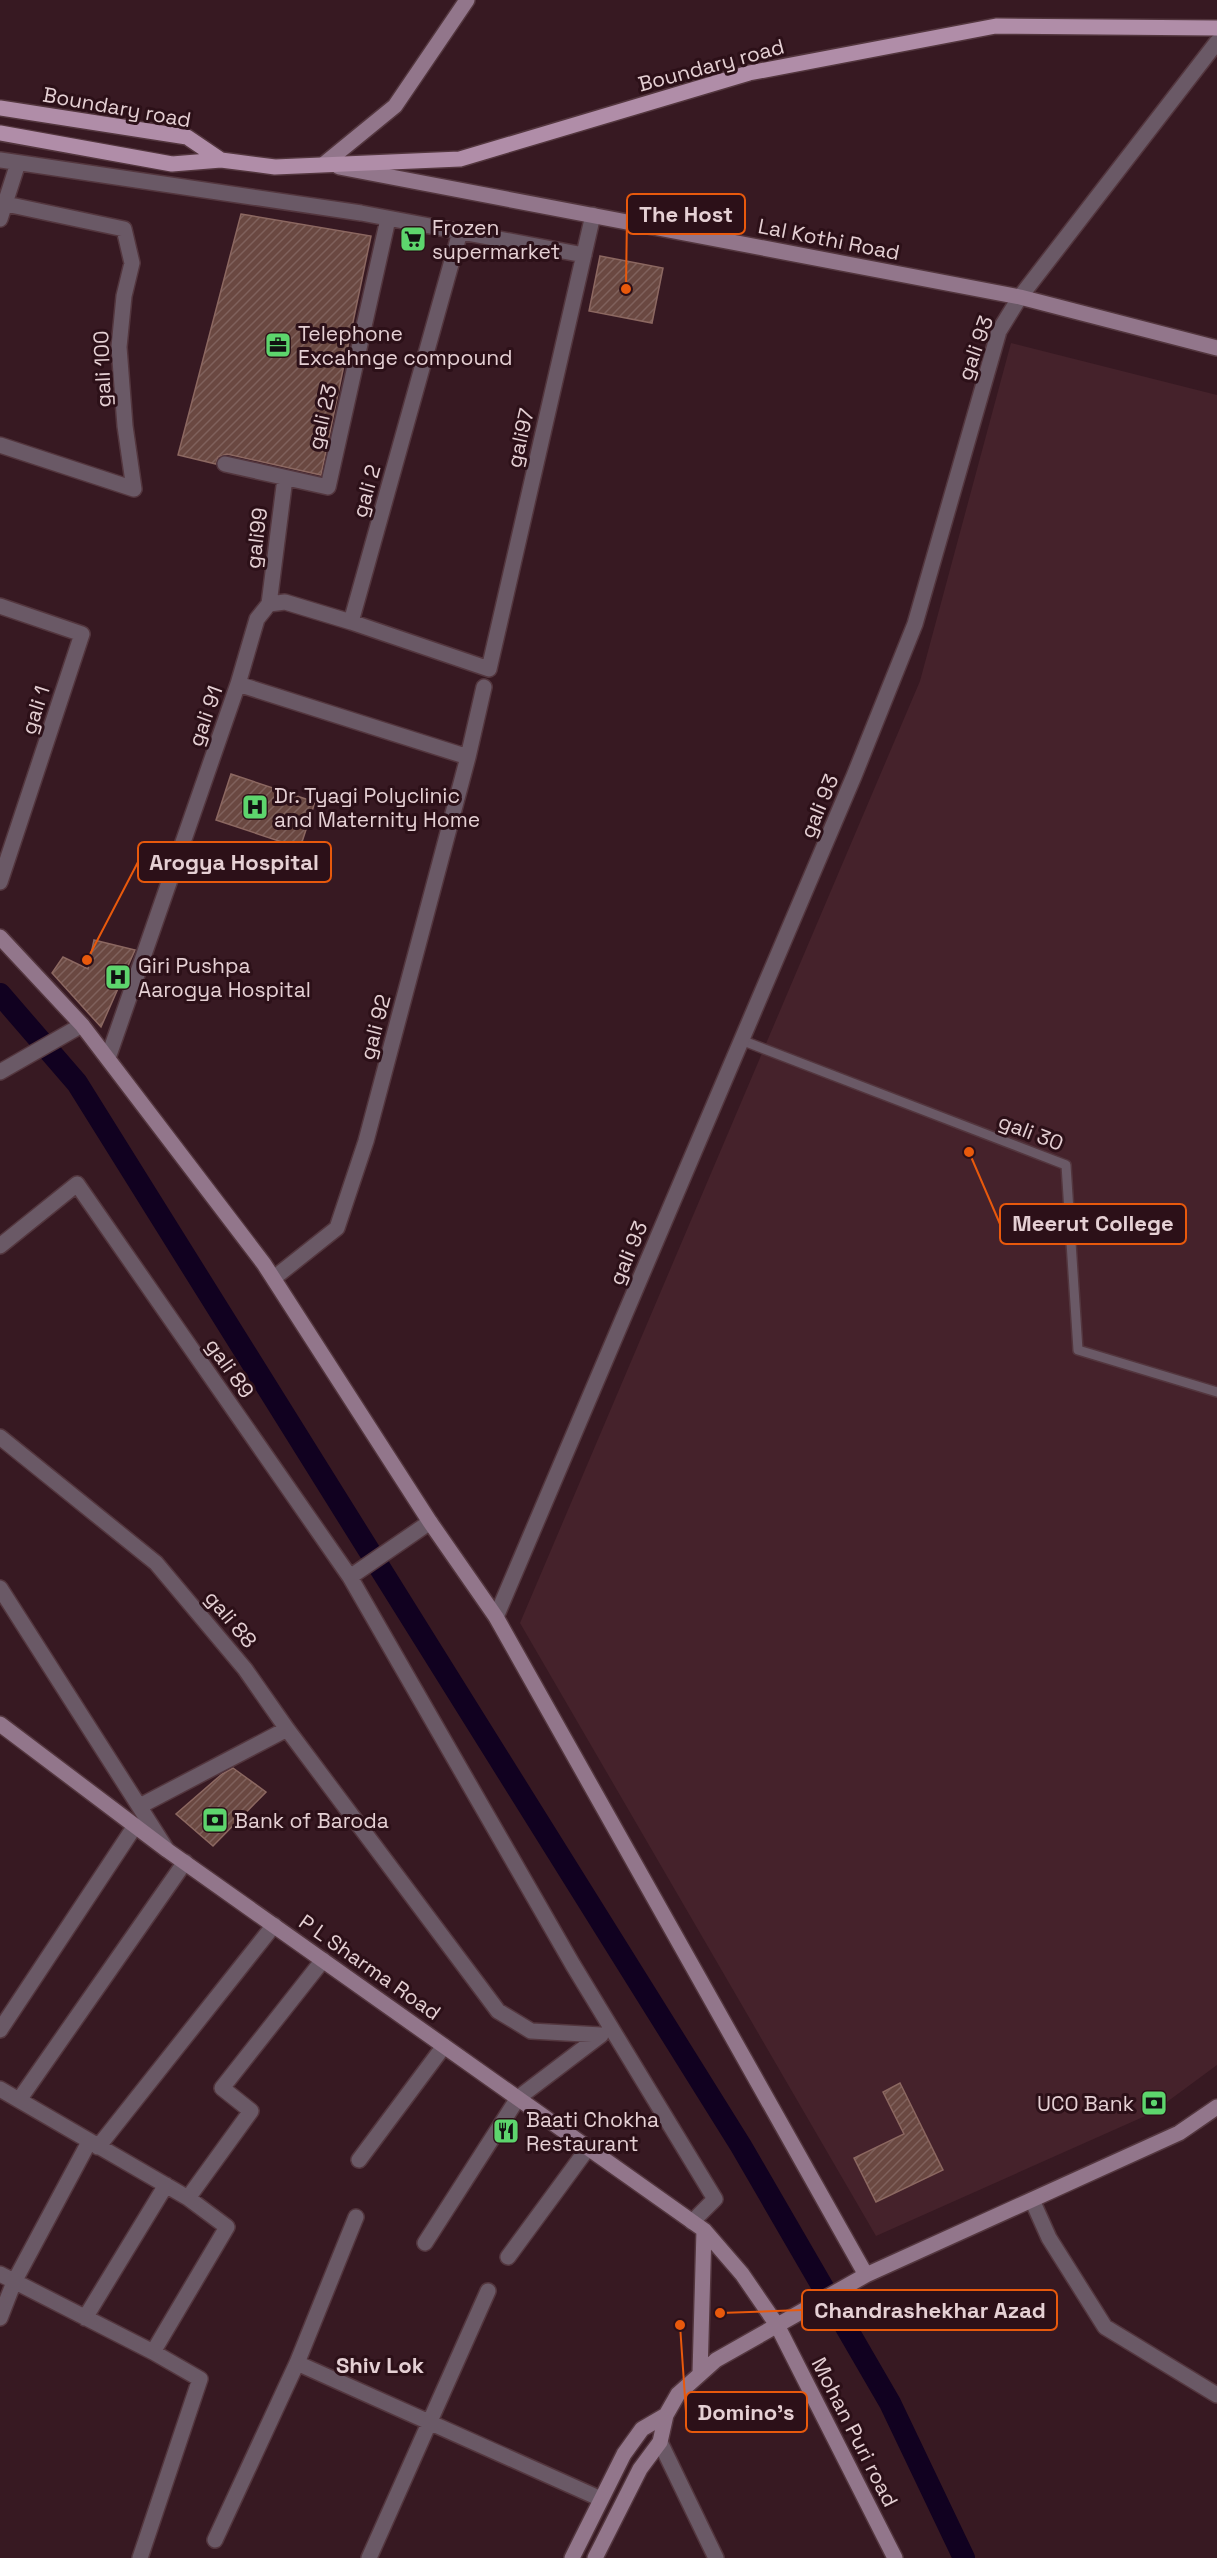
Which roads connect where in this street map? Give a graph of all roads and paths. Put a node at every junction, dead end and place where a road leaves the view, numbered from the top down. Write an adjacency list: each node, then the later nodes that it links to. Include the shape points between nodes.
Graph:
1 (467, 0): 9 (street, via 395,106)
2 (1217, 28): 9 (main road, Boundary road, via 996,26 749,73 460,159)
3 (1217, 42): 16 (street, gali 93)
4 (0, 108): 7 (main road, Boundary road, via 187,137)
5 (0, 133): 7 (main road, Boundary road, via 172,164)
6 (0, 160): 8 (street)
7 (221, 160): 9 (main road, Boundary road, via 275,167)
8 (18, 163): 10 (street); 13 (street)
9 (324, 164): 11 (street, Lal Kothi Road)
10 (6, 204): 12 (street); 18 (street, gali 100, via 124,229 132,263 124,296 120,347 134,489)
11 (593, 215): 15 (street, gali97); 16 (street, Lal Kothi Road)
12 (0, 219)
13 (388, 219): 14 (street); 20 (street, gali 23, via 328,487)
14 (460, 232): 15 (street); 23 (street, gali 2)
15 (584, 255): 23 (street, gali97, via 489,669)
16 (1020, 297): 17 (street, Lal Kothi Road); 30 (street, gali 93, via 999,331 915,624 855,777)
17 (1217, 348)
18 (0, 445)
19 (225, 464): 20 (street, gali 23)
20 (285, 478): 21 (street, gali99)
21 (269, 604): 23 (street, via 285,602); 24 (street, via 257,619)
22 (0, 606): 27 (street, gali 1, via 82,634)
23 (351, 622)
24 (238, 684): 26 (street, gali 91); 31 (street, gali 91)
25 (484, 687): 26 (street)
26 (468, 757): 34 (street, gali 92, via 366,1141 336,1228)
27 (0, 882)
28 (0, 937): 29 (street)
29 (79, 1026): 31 (street); 32 (street)
30 (741, 1041): 35 (lane, gali 30, via 1066,1165 1078,1350); 40 (street, gali 93)
31 (108, 1058): 34 (street)
32 (0, 1070)
33 (0, 1246): 38 (street, gali 89, via 77,1184)
34 (274, 1278): 37 (street)
35 (1217, 1392)
36 (0, 1437): 42 (street, gali 88, via 156,1563 245,1669)
37 (430, 1522): 38 (street); 40 (street)
38 (350, 1577): 62 (street, via 573,1965 715,2199)
39 (0, 1588): 43 (street, P L Sharma Road)
40 (496, 1617): 66 (street)
41 (0, 1724): 44 (street)
42 (287, 1729): 43 (street); 52 (street, gali 88, via 498,2011 531,2031 601,2035)
43 (140, 1806): 45 (street, P L Sharma Road)
44 (135, 1826): 45 (street); 49 (street)
45 (168, 1850): 46 (street, P L Sharma Road)
46 (185, 1862): 47 (street, P L Sharma Road); 53 (street)
47 (274, 1925): 48 (street, P L Sharma Road); 55 (street)
48 (323, 1960): 50 (street, P L Sharma Road); 59 (street, via 222,2088 251,2111)
49 (0, 2030)
50 (444, 2046): 52 (street, P L Sharma Road); 57 (street)
51 (0, 2090): 53 (street)
52 (518, 2098): 56 (street, P L Sharma Road); 63 (street)
53 (19, 2100): 55 (street)
54 (1217, 2107): 60 (street, via 1179,2133)
55 (94, 2145): 58 (street); 67 (street)
56 (588, 2148): 62 (street, P L Sharma Road); 64 (street)
57 (359, 2160)
58 (166, 2185): 59 (street); 70 (street)
59 (188, 2198): 72 (street, via 227,2227)
60 (1032, 2200): 66 (street); 75 (street, via 1049,2238 1106,2326)
61 (356, 2217): 73 (street)
62 (698, 2226): 71 (street, P L Sharma Road, via 742,2274); 74 (street)
63 (425, 2243)
64 (508, 2257)
65 (0, 2274): 67 (street)
66 (866, 2275): 71 (street)
67 (14, 2282): 69 (street); 70 (street)
68 (488, 2291): 77 (street)
69 (0, 2318)
70 (85, 2318): 72 (street)
71 (777, 2325): 74 (street, via 716,2360); 86 (street, Mohan Puri road)
72 (153, 2352): 81 (street, via 200,2379)
73 (297, 2362): 77 (street); 80 (street)
74 (700, 2374): 76 (street, via 678,2394)
75 (1217, 2395)
76 (666, 2415): 78 (street); 79 (street, via 642,2429)
77 (429, 2422): 79 (street); 82 (street)
78 (660, 2442): 84 (street, via 640,2469); 85 (street)
79 (601, 2499): 83 (street)
80 (215, 2540)
81 (140, 2558)
82 (369, 2558)
83 (572, 2558)
84 (595, 2558)
85 (716, 2558)
86 (895, 2558)

